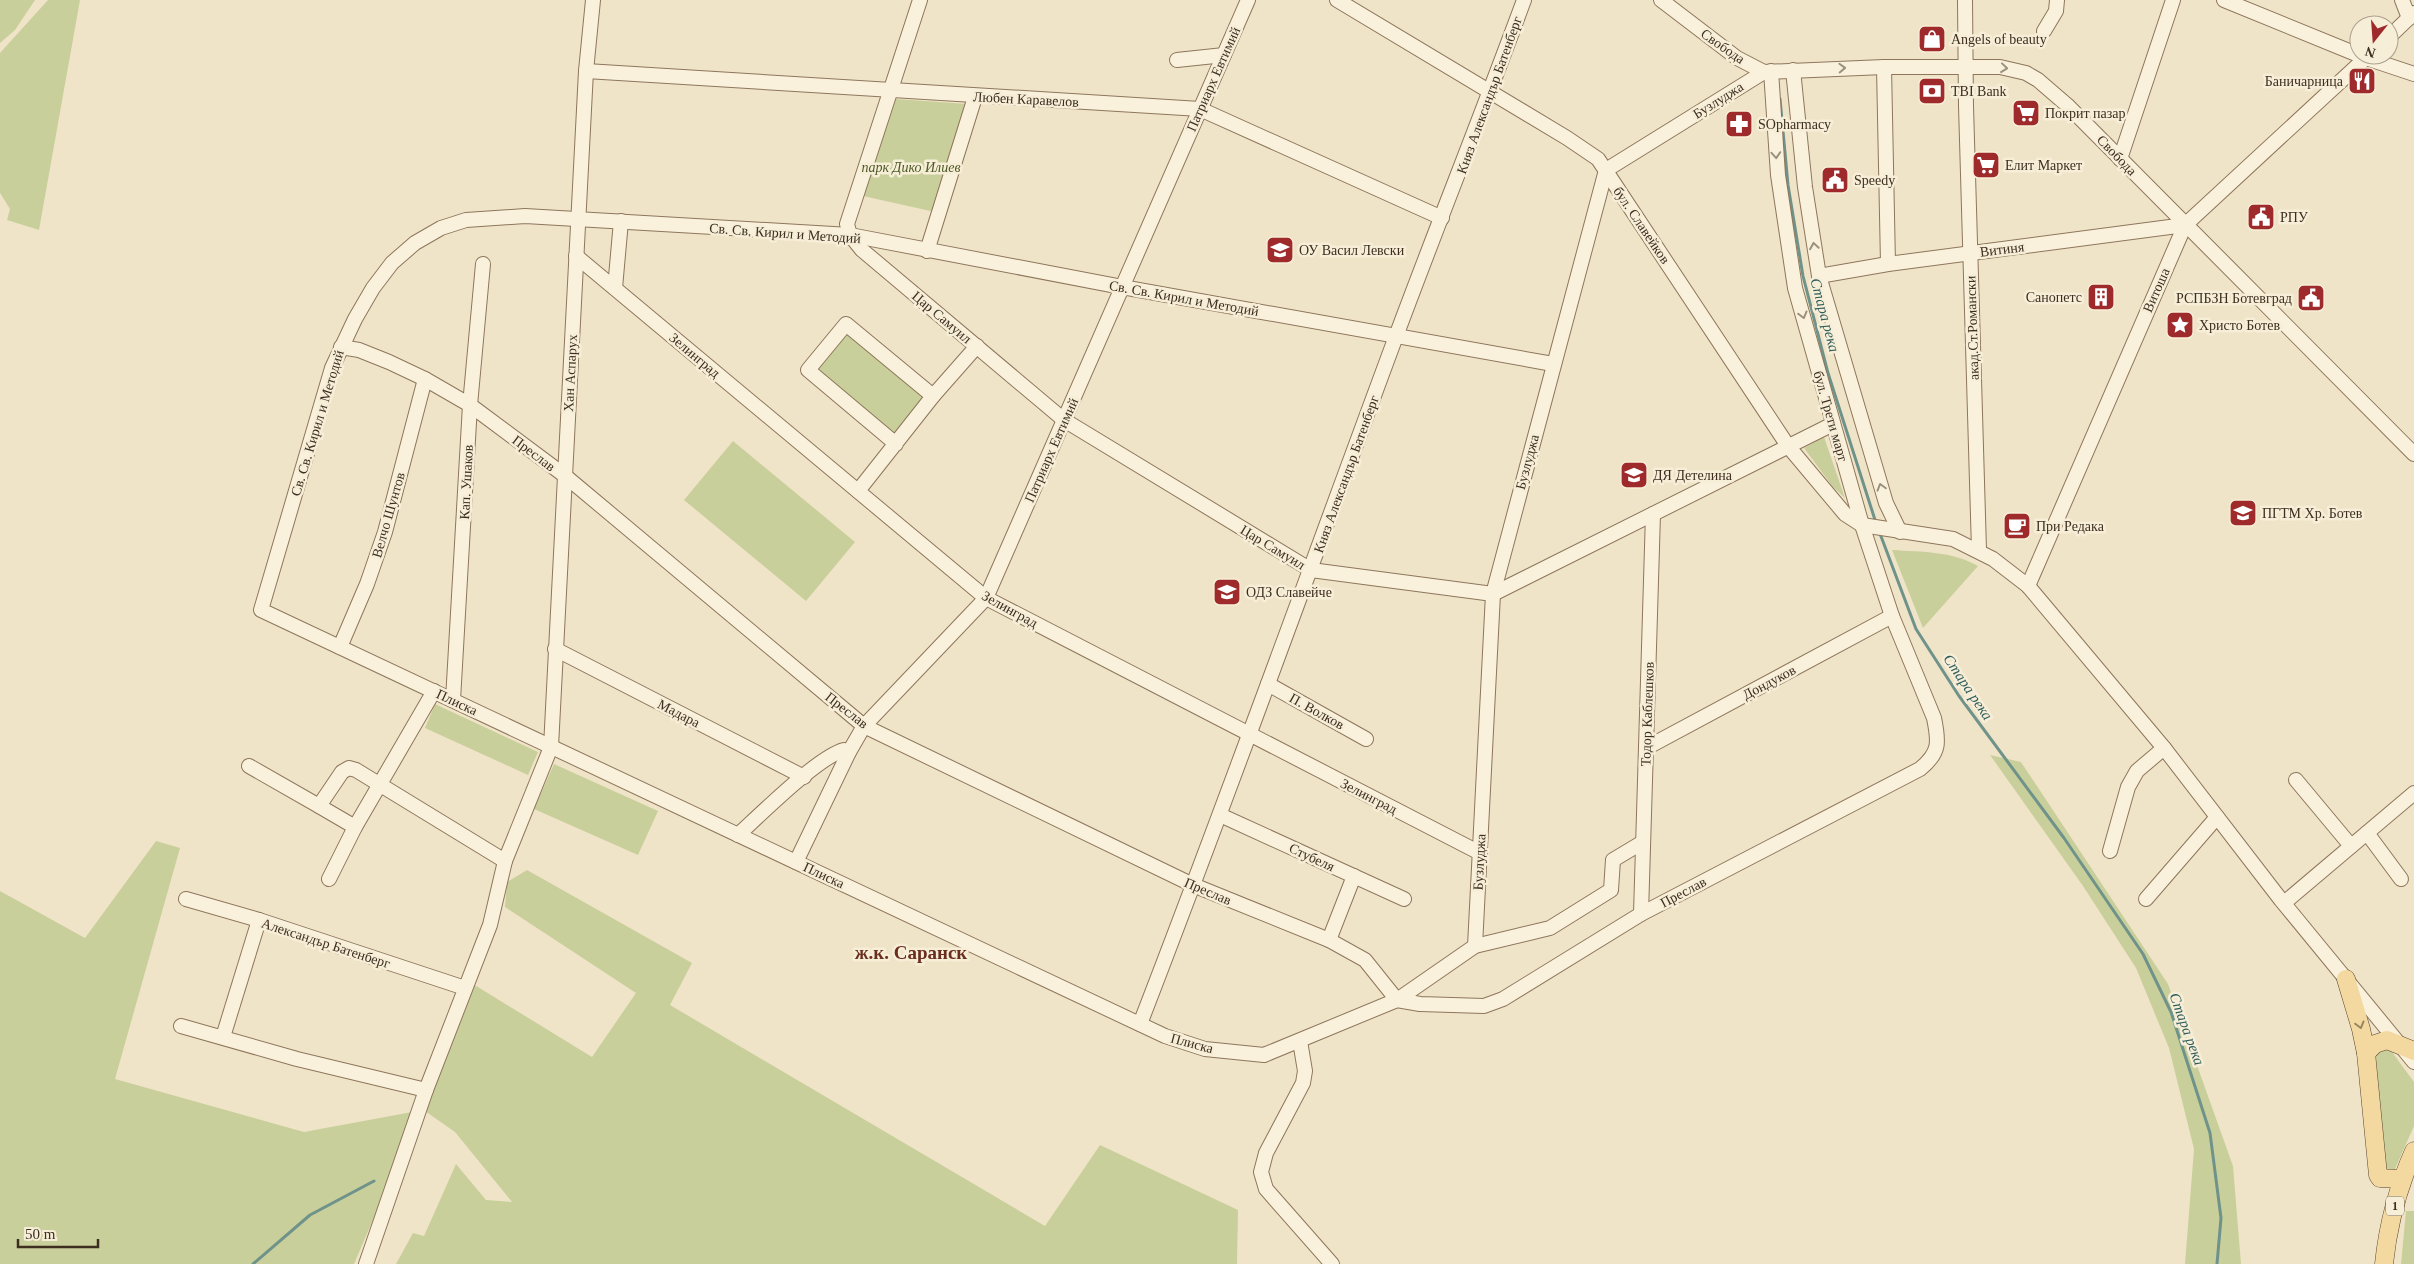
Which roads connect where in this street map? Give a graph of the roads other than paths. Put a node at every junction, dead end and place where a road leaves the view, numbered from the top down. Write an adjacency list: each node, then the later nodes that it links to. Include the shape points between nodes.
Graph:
1 (593, 0): 23 (street, Хан Аспарух)
2 (920, 0): 26 (street)
3 (1248, 0): 16 (street, Патриарх Евтимий)
4 (1337, 0): 27 (street, бул. Славейков)
5 (1524, 0): 27 (street, Княз Александър Батенберг)
6 (1661, 0): 24 (street, Свобода, via 1738,58)
7 (1965, 0): 21 (street, акад.Ст.Романски)
8 (2057, 0): 14 (street, via 2056,11)
9 (2173, 0): 30 (street)
10 (2224, 0): 15 (street)
11 (2402, 0): 12 (street)
12 (2411, 16): 13 (street)
13 (2399, 27)
14 (2044, 31)
15 (2349, 49)
16 (1224, 55): 17 (street); 29 (street, Патриарх Евтимий)
17 (1177, 60)
18 (2357, 65): 35 (street, Витоша)
19 (2390, 65): 25 (street)
20 (1884, 67): 21 (street, Свобода); 22 (street, Свобода, one-way to 20); 41 (street)
21 (1966, 67): 30 (street, Свобода, one-way to 30, via 2013,69 2038,80); 38 (street, акад.Ст.Романски)
22 (1793, 70): 24 (street, Свобода); 42 (street, бул. Трети март, one-way to 22, via 1805,188)
23 (586, 72): 26 (street, Любен Каравелов); 33 (street, Хан Аспарух)
24 (1768, 72): 31 (street, Бузлуджа); 53 (street, бул. Трети март, one-way to 53, via 1778,175 1793,276)
25 (2414, 74)
26 (891, 90): 28 (street, Любен Каравелов); 36 (street, via 847,224)
27 (1490, 91): 31 (street, бул. Славейков, via 1586,150); 32 (street, Княз Александър Батенберг)
28 (975, 97): 29 (street, Любен Каравелов); 37 (street)
29 (1200, 109): 32 (street, Любен Каравелов); 43 (street, Патриарх Евтимий)
30 (2120, 159): 35 (street, Свобода)
31 (1606, 170): 48 (street, Бузлуджа); 55 (street, бул. Славейков)
32 (1442, 218): 45 (street, Княз Александър Батенберг)
33 (578, 219): 34 (street, Св. Св. Кирил и Методий); 39 (street, Хан Аспарух); 46 (street, Св. Св. Кирил и Методий, via 493,216 441,228 392,263 373,288)
34 (621, 221): 36 (street, Св. Св. Кирил и Методий); 44 (street)
35 (2185, 225): 38 (street, Витиня); 56 (street, Свобода); 64 (street, Витоша)
36 (850, 235): 37 (street, Св. Св. Кирил и Методий); 47 (street, Цар Самуил, via 862,250)
37 (927, 251): 43 (street, Св. Св. Кирил и Методий)
38 (1970, 253): 41 (street, Витиня); 62 (street, акад.Ст.Романски)
39 (576, 256): 44 (street, Зелинград); 57 (street, Хан Аспарух)
40 (483, 264): 51 (street, Кап. Ушаков)
41 (1888, 264): 42 (street, Витиня)
42 (1819, 276): 61 (street, бул. Трети март, one-way to 42)
43 (1122, 287): 45 (street, Св. Св. Кирил и Методий); 52 (street, Патриарх Евтимий)
44 (615, 288): 58 (street, Зелинград)
45 (1396, 336): 48 (street, Св. Св. Кирил и Методий); 63 (street, Княз Александър Батенберг)
46 (341, 346): 49 (street, Преслав, via 359,350); 67 (street, Св. Св. Кирил и Методий)
47 (977, 346): 50 (street); 52 (street, Цар Самуил)
48 (1553, 364): 65 (street, Бузлуджа)
49 (425, 379): 51 (street, Преслав); 69 (street, Велчо Шунтов, via 385,532)
50 (933, 396): 54 (street); 54 (street, via 846,324 808,370)
51 (470, 405): 57 (street, Преслав); 73 (street, Кап. Ушаков)
52 (1064, 420): 63 (street, Цар Самуил); 66 (street, Патриарх Евтимий)
53 (1833, 424): 55 (street); 60 (street, бул. Трети март)
54 (896, 444): 58 (street)
55 (1788, 446): 59 (street); 60 (street, бул. Славейков, via 1845,514)
56 (2414, 454)
57 (564, 475): 70 (street, Хан Аспарух); 74 (street, Преслав)
58 (858, 491): 66 (street, Зелинград)
59 (1653, 514): 65 (street); 78 (street, Тодор Каблешков)
60 (1867, 525): 61 (street); 68 (street, бул. Трети март)
61 (1894, 531): 62 (street, via 1952,539)
62 (1979, 550): 64 (street)
63 (1310, 570): 65 (street, Цар Самуил); 71 (street, Княз Александър Батенберг)
64 (2028, 586): 79 (street)
65 (1493, 594): 96 (street, Бузлуджа)
66 (986, 598): 74 (street, Патриарх Евтимий); 75 (street, Зелинград)
67 (261, 610): 69 (street, Плиска)
68 (1892, 616): 78 (street, Дондуков); 80 (street, бул. Трети март, via 1934,718 1938,736)
69 (340, 647): 72 (street, Плиска)
70 (555, 649): 77 (street, Хан Аспарух); 83 (street, Мадара)
71 (1268, 684): 75 (street, Княз Александър Батенберг); 76 (street, П. Волков)
72 (434, 691): 73 (street, Плиска); 85 (street)
73 (453, 700): 77 (street, Плиска)
74 (864, 726): 81 (street, Патриарх Евтимий); 102 (street, Преслав)
75 (1249, 733): 88 (street, Княз Александър Батенберг); 96 (street, Зелинград)
76 (1366, 739)
77 (551, 747): 92 (street, Плиска); 97 (street, Хан Аспарух)
78 (1646, 748): 93 (street, Тодор Каблешков)
79 (2164, 748): 89 (street); 95 (street, via 2137,771 2128,787)
80 (1936, 750): 107 (street, Преслав, via 1931,760 1920,769)
81 (849, 752): 83 (street, via 837,752); 98 (street, Патриарх Евтимий)
82 (249, 766): 87 (street)
83 (804, 776): 92 (street)
84 (2296, 780): 94 (street)
85 (381, 784): 87 (street, via 348,768); 90 (street); 97 (street)
86 (2414, 794): 91 (street)
87 (320, 806): 90 (street)
88 (1220, 814): 99 (street, Стубеля); 102 (street, Княз Александър Батенберг)
89 (2217, 817): 105 (street); 106 (street)
90 (355, 827): 100 (street)
91 (2367, 833): 94 (street); 101 (street)
92 (738, 835): 98 (street, Плиска)
93 (1643, 842): 107 (street, Тодор Каблешков); 110 (street, via 1613,860 1611,890 1550,928)
94 (2351, 846): 106 (street)
95 (2110, 851)
96 (1480, 853): 110 (street, Бузлуджа)
97 (505, 861): 112 (street, Хан Аспарух, via 495,910)
98 (796, 862): 114 (street, Плиска)
99 (1354, 876): 104 (street, Стубеля); 109 (street)
100 (329, 879)
101 (2402, 879)
102 (1193, 885): 109 (street, Преслав); 114 (street, Княз Александър Батенберг)
103 (186, 899): 108 (street, Александър Батенберг)
104 (1404, 899)
105 (2146, 899)
106 (2284, 903): 111 (street)
107 (1641, 914): 113 (street, Преслав, via 1503,999 1484,1006)
108 (258, 920): 112 (street, Александър Батенберг); 116 (street)
109 (1329, 940): 113 (street, Преслав, via 1364,960)
110 (1475, 946): 113 (street, Плиска)
111 (2346, 979): 118 (street); 119 (main road, one-way to 119)
112 (465, 988): 121 (street, Хан Аспарух)
113 (1396, 1000): 117 (street, Плиска)
114 (1140, 1024): 117 (street, Плиска, via 1164,1036 1205,1049 1264,1055)
115 (181, 1026): 116 (street)
116 (223, 1037): 121 (street, via 297,1059)
117 (1300, 1041): 125 (street, via 1305,1070 1303,1083 1266,1153 1260,1172 1266,1189)
118 (2410, 1050): 119 (main road, via 2387,1040); 120 (street)
119 (2366, 1053): 123 (main road, via 2378,1175 2380,1178)
120 (2414, 1062)
121 (426, 1090): 124 (street, Хан Аспарух)
122 (2414, 1151): 123 (main road, 1)
123 (2401, 1179): 126 (main road, 1)
124 (366, 1264)
125 (1332, 1264)
126 (2384, 1264)

